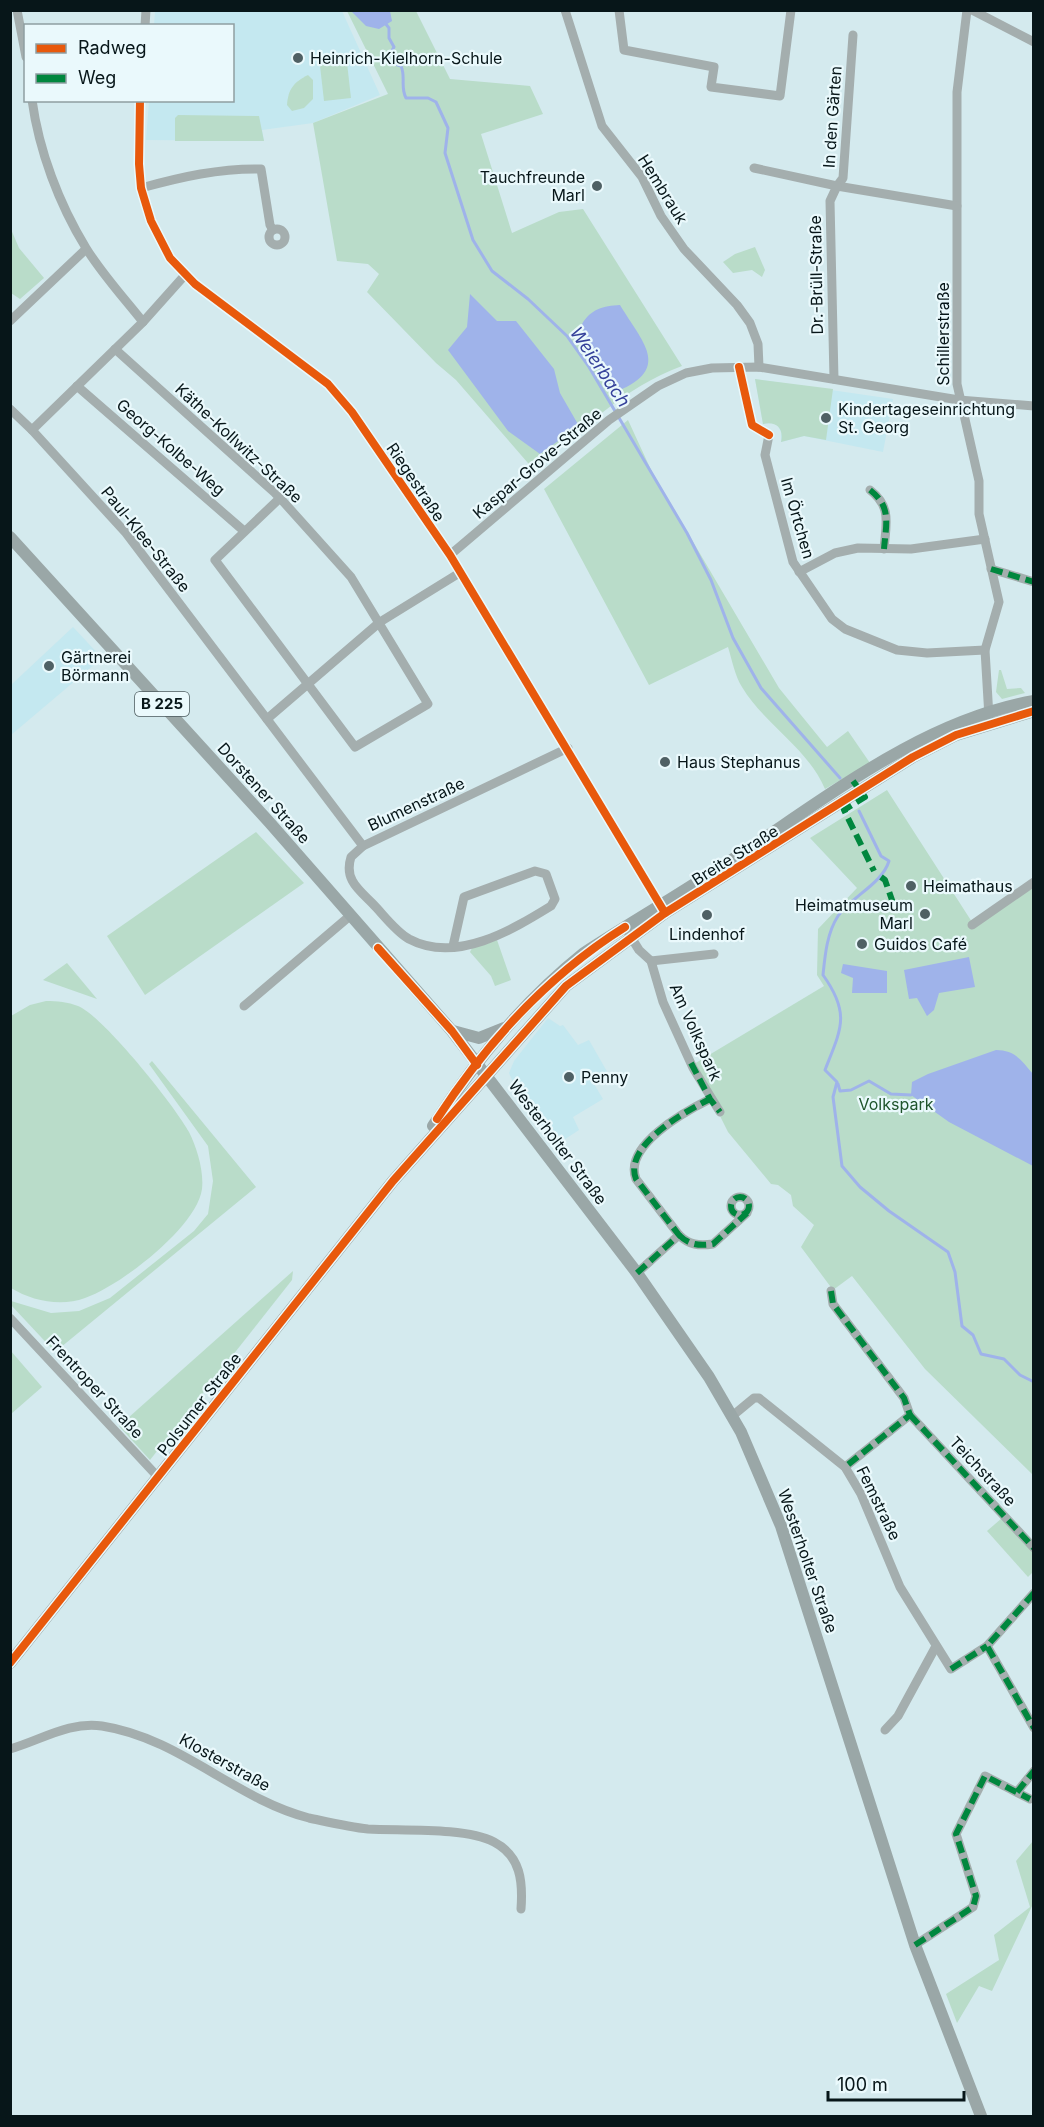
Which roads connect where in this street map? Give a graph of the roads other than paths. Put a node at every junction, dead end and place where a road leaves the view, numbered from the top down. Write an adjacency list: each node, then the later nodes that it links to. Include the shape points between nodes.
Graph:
1 (17, 10): 9 (street)
2 (565, 10): 24 (street, Hembrauk, via 602,126 642,177 661,216 684,249 750,323 758,344)
3 (619, 10): 4 (street, via 624,50 714,67 711,87 780,96)
4 (791, 10)
5 (967, 10): 15 (street, Schillerstraße, via 957,92)
6 (972, 10): 8 (street)
7 (853, 35): 13 (street, In den Gärten, via 843,178)
8 (1034, 42)
9 (24, 47)
10 (32, 102): 17 (street, via 38,139)
11 (140, 102): 14 (street, Riegestraße)
12 (754, 168): 13 (street)
13 (837, 186): 15 (street, In den Gärten); 25 (street, Dr.-Brüll-Straße, via 830,201)
14 (141, 188): 16 (street, via 189,174 261,169); 18 (street, Riegestraße, via 159,238)
15 (957, 206): 27 (street, Schillerstraße)
16 (273, 230)
17 (86, 249): 20 (street); 22 (street)
18 (186, 275): 22 (street); 38 (street, Riegestraße, via 328,384 352,412)
19 (10, 307): 20 (street)
20 (19, 313): 21 (street)
21 (10, 321)
22 (143, 322): 23 (street)
23 (115, 349): 26 (street); 33 (street, Käthe-Kollwitz-Straße)
24 (759, 367): 25 (street, Kaspar-Grove-Straße); 38 (street, Kaspar-Grove-Straße, via 686,373 658,386 609,420)
25 (834, 378): 27 (street, Kaspar-Grove-Straße)
26 (77, 386): 30 (street); 34 (street, Georg-Kolbe-Weg)
27 (959, 400): 28 (street, Kaspar-Grove-Straße); 36 (street, Schillerstraße, via 979,481 979,514)
28 (1034, 406)
29 (10, 409): 30 (street, Paul-Klee-Straße)
30 (32, 430): 49 (street, Paul-Klee-Straße, via 126,533)
31 (769, 435): 40 (street, Im Örtchen, via 765,455 793,562)
32 (870, 490): 37 (street, via 881,499 886,514)
33 (280, 498): 34 (street); 43 (street, Käthe-Kollwitz-Straße, via 351,577)
34 (244, 531): 45 (street, via 215,560)
35 (10, 537): 54 (main road, Dorstener Straße / B 225)
36 (985, 539): 37 (street, via 939,547); 39 (street, Schillerstraße)
37 (884, 549): 40 (street, via 858,548 835,553)
38 (450, 555): 41 (street, Riegestraße)
39 (991, 569): 42 (street); 44 (street, Schillerstraße, via 999,602)
40 (800, 572): 44 (street, Im Örtchen, via 832,619 871,641 897,650 927,653)
41 (461, 573): 43 (street); 50 (street, Riegestraße)
42 (1034, 582)
43 (380, 622): 45 (street); 45 (street, Käthe-Kollwitz-Straße, via 428,704 355,747)
44 (985, 650): 48 (street, Schillerstraße)
45 (308, 682): 49 (street)
46 (1034, 701): 48 (main road, Breite Straße)
47 (1034, 711): 48 (main road, Breite Straße)
48 (989, 717): 53 (main road, Breite Straße, via 913,757)
49 (267, 719): 51 (street, Paul-Klee-Straße)
50 (568, 748): 51 (street, Blumenstraße); 53 (street, Riegestraße)
51 (363, 846): 57 (street, Blumenstraße, via 351,857 349,866 350,878 357,888 407,938 421,944)
52 (1034, 882): 55 (street)
53 (662, 909): 56 (main road, Breite Straße)
54 (351, 915): 60 (street); 62 (main road, Dorstener Straße / B 225)
55 (972, 925)
56 (628, 932): 59 (street, Am Volkspark); 61 (main road, Breite Straße, via 584,953); 64 (main road, Breite Straße, via 566,986)
57 (453, 946): 57 (street, Blumenstraße, via 464,897 535,871 546,874 555,899 551,906 499,936 477,944)
58 (714, 954): 59 (street, Am Volkspark)
59 (651, 961): 65 (street, Am Volkspark, via 663,1002)
60 (244, 1006)
61 (508, 1026): 62 (main road, via 479,1038); 63 (main road, Breite Straße)
62 (452, 1031): 63 (main road, Dorstener Straße)
63 (477, 1065): 64 (main road, Dorstener Straße); 67 (main road, Polsumer Straße)
64 (487, 1076): 67 (main road, Polsumer Straße); 70 (main road, Westerholter Straße)
65 (710, 1099): 66 (street, Am Volkspark); 69 (street, via 657,1132 633,1162 636,1179)
66 (720, 1112)
67 (409, 1162): 76 (main road, Polsumer Straße)
68 (747, 1214): 69 (street, via 713,1244 686,1242)
69 (679, 1234): 70 (street)
70 (637, 1273): 74 (main road, Westerholter Straße, via 688,1344)
71 (831, 1291): 73 (street, Teichstraße, via 832,1304 904,1398)
72 (10, 1318): 76 (street, Frentroper Straße)
73 (910, 1415): 75 (street); 77 (street, Teichstraße)
74 (731, 1417): 75 (street, Femstraße, via 759,1398); 89 (main road, Westerholter Straße, via 758,1468 787,1542)
75 (845, 1467): 80 (street, Femstraße, via 861,1494 900,1587)
76 (158, 1477): 81 (main road, Polsumer Straße)
77 (1034, 1548)
78 (1034, 1593): 79 (street)
79 (987, 1646): 80 (street, Femstraße, via 951,1669); 82 (street)
80 (935, 1648): 83 (street)
81 (10, 1663)
82 (1034, 1728)
83 (885, 1730)
84 (10, 1749): 88 (street, Klosterstraße, via 73,1728 118,1729 152,1739 246,1792 308,1817 364,1829 483,1838 504,1849 518,1868)
85 (1034, 1771): 86 (street)
86 (1017, 1792): 87 (street); 89 (street, via 985,1776 956,1834 976,1896 973,1907)
87 (1029, 1800)
88 (521, 1909)
89 (915, 1945): 90 (main road, Westerholter Straße)
90 (981, 2116)

